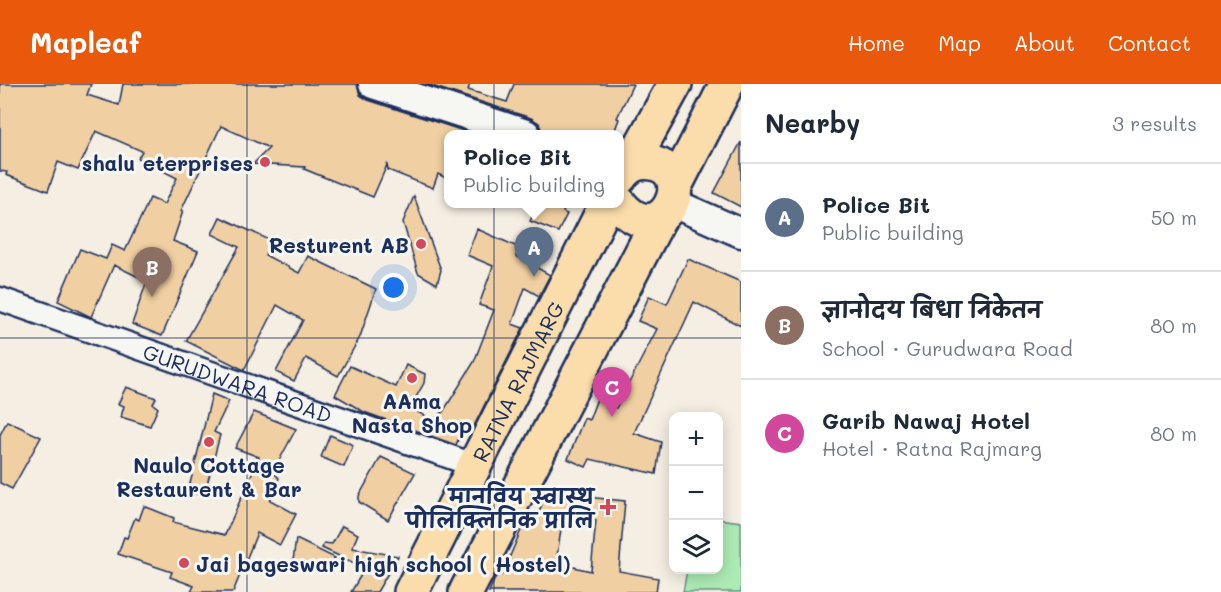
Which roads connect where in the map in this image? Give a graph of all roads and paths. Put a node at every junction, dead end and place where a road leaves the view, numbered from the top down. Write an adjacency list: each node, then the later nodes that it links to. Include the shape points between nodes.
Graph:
1 (373, 84): 4 (street)
2 (675, 84): 5 (highway)
3 (727, 84): 7 (highway)
4 (511, 130)
5 (624, 171)
6 (624, 173): 7 (highway, via 643,162 657,164 668,171)
7 (670, 202): 9 (highway, via 649,220 638,220); 10 (street); 14 (highway)
8 (605, 208): 12 (highway, RATNA RAJMARG)
9 (622, 208)
10 (741, 232)
11 (0, 299): 12 (street, GURUDWARA ROAD)
12 (476, 466): 13 (highway, RATNA RAJMARG)
13 (411, 592)
14 (466, 592)

